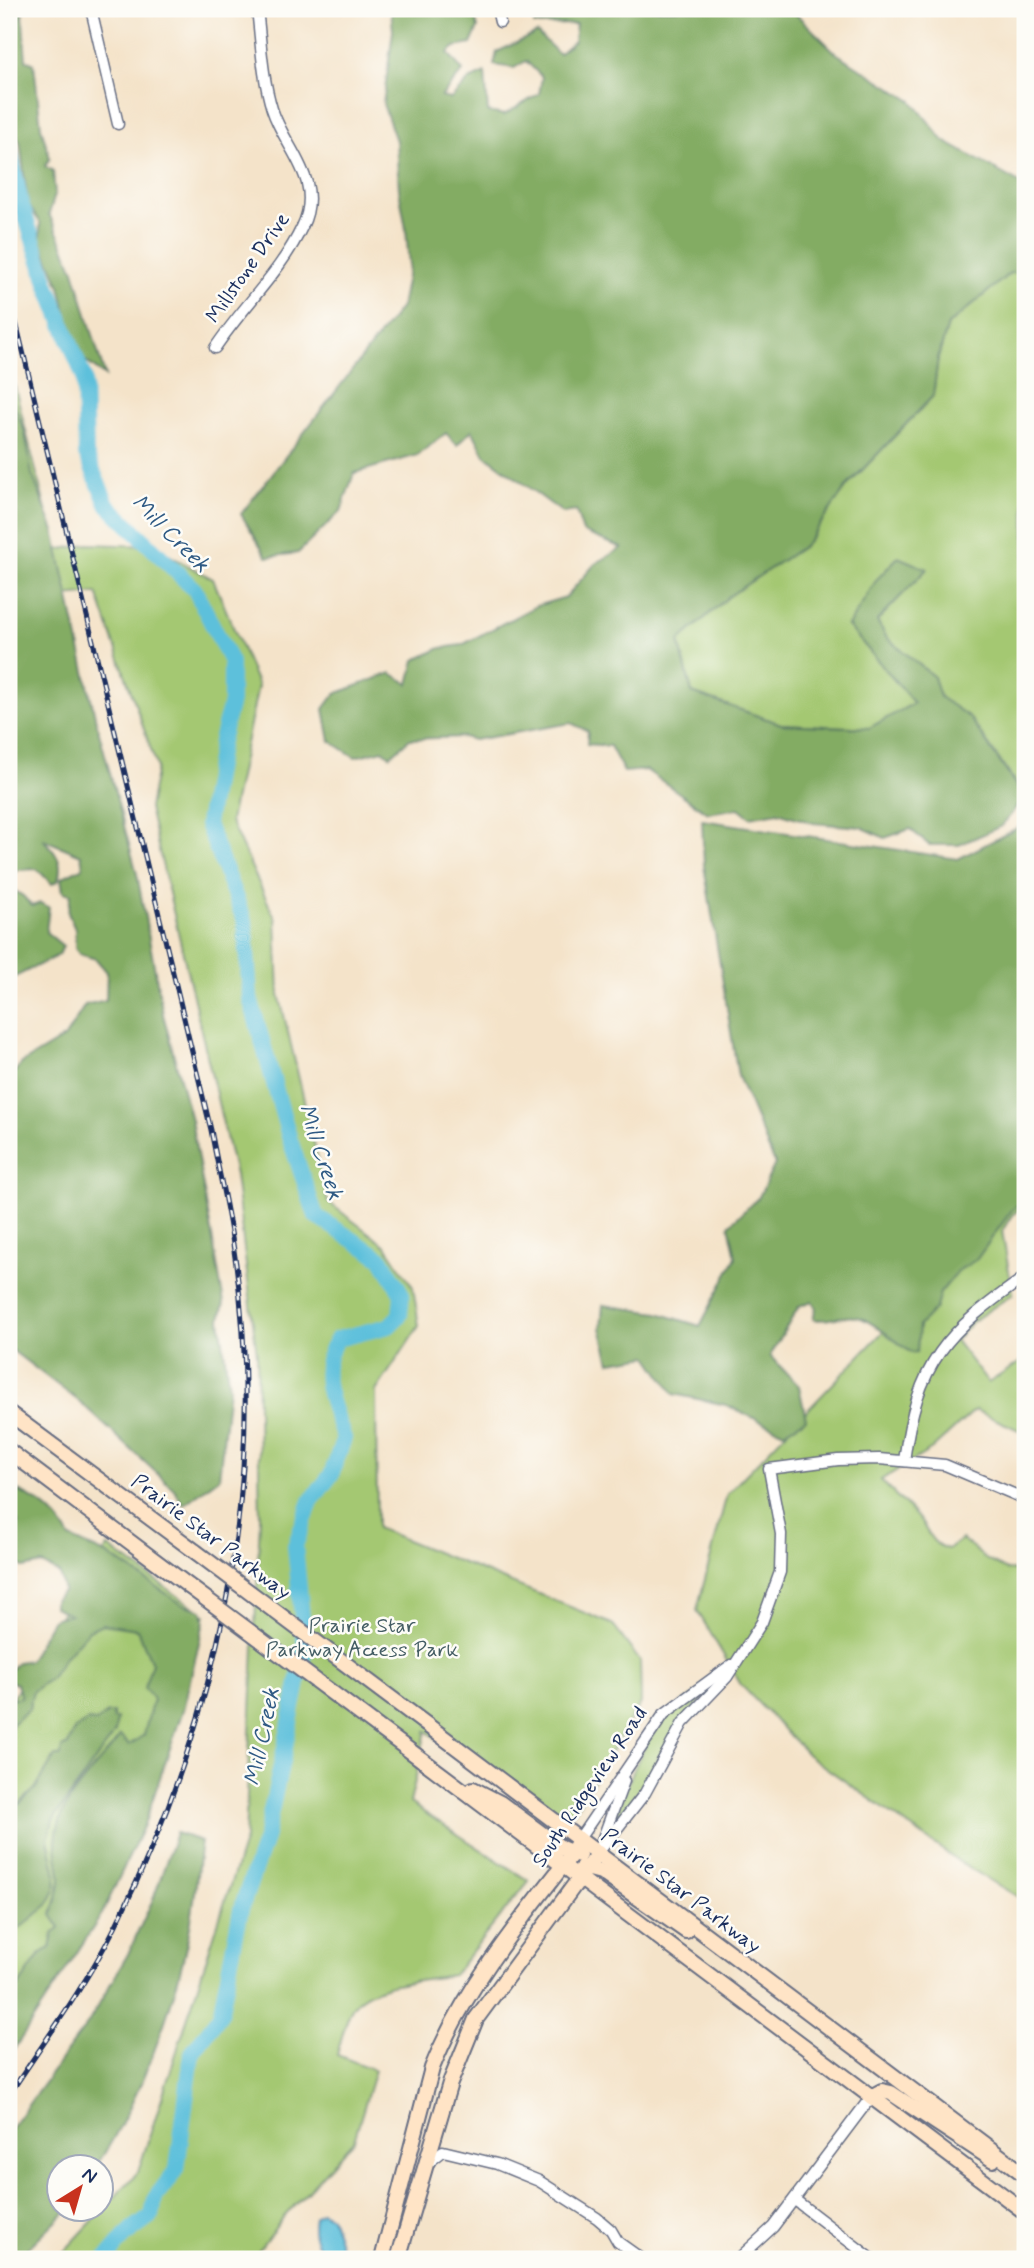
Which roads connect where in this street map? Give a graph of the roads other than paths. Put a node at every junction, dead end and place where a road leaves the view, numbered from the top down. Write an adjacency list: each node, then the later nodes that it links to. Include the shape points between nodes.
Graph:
1 (91, 9): 5 (street)
2 (257, 9): 6 (street, Millstone Drive, via 272,110 303,167 309,204 290,247)
3 (497, 9): 4 (street)
4 (500, 22)
5 (118, 124)
6 (215, 348)
7 (1025, 1277): 10 (street, via 972,1315 943,1345 916,1398)
8 (9, 1413): 14 (main road, Prairie Star Parkway, bridge)
9 (9, 1451): 16 (main road, bridge, via 421,1759)
10 (904, 1461): 11 (street, via 945,1465); 12 (street, via 838,1460 769,1469 781,1534 780,1572 762,1622)
11 (1025, 1499)
12 (739, 1658): 13 (street, South Ridgeview Road, via 664,1714); 15 (street, South Ridgeview Road, via 683,1723 650,1785)
13 (628, 1771): 14 (street, South Ridgeview Road); 15 (street)
14 (579, 1839): 15 (main road, Prairie Star Parkway); 16 (main road, South Ridgeview Road)
15 (598, 1853): 16 (main road); 17 (main road, South Ridgeview Road); 18 (main road, Prairie Star Parkway)
16 (568, 1859): 17 (main road); 27 (main road, South Ridgeview Road, via 473,1989 442,2044)
17 (588, 1872): 18 (main road, via 691,1934); 19 (main road, via 603,1894); 20 (main road, South Ridgeview Road, via 476,2019)
18 (710, 1940): 23 (main road, Prairie Star Parkway)
19 (872, 2097): 23 (main road, via 882,2091 891,2093 978,2152); 24 (street); 25 (main road)
20 (434, 2134): 21 (street); 22 (main road, South Ridgeview Road)
21 (443, 2151): 22 (street); 29 (street, via 498,2164 536,2180 597,2218 618,2242)
22 (425, 2166): 28 (main road, South Ridgeview Road)
23 (1021, 2172)
24 (795, 2200): 26 (street); 30 (street)
25 (1025, 2212)
26 (857, 2255): 31 (street)
27 (382, 2259)
28 (398, 2259)
29 (642, 2259)
30 (738, 2259)
31 (872, 2259)

